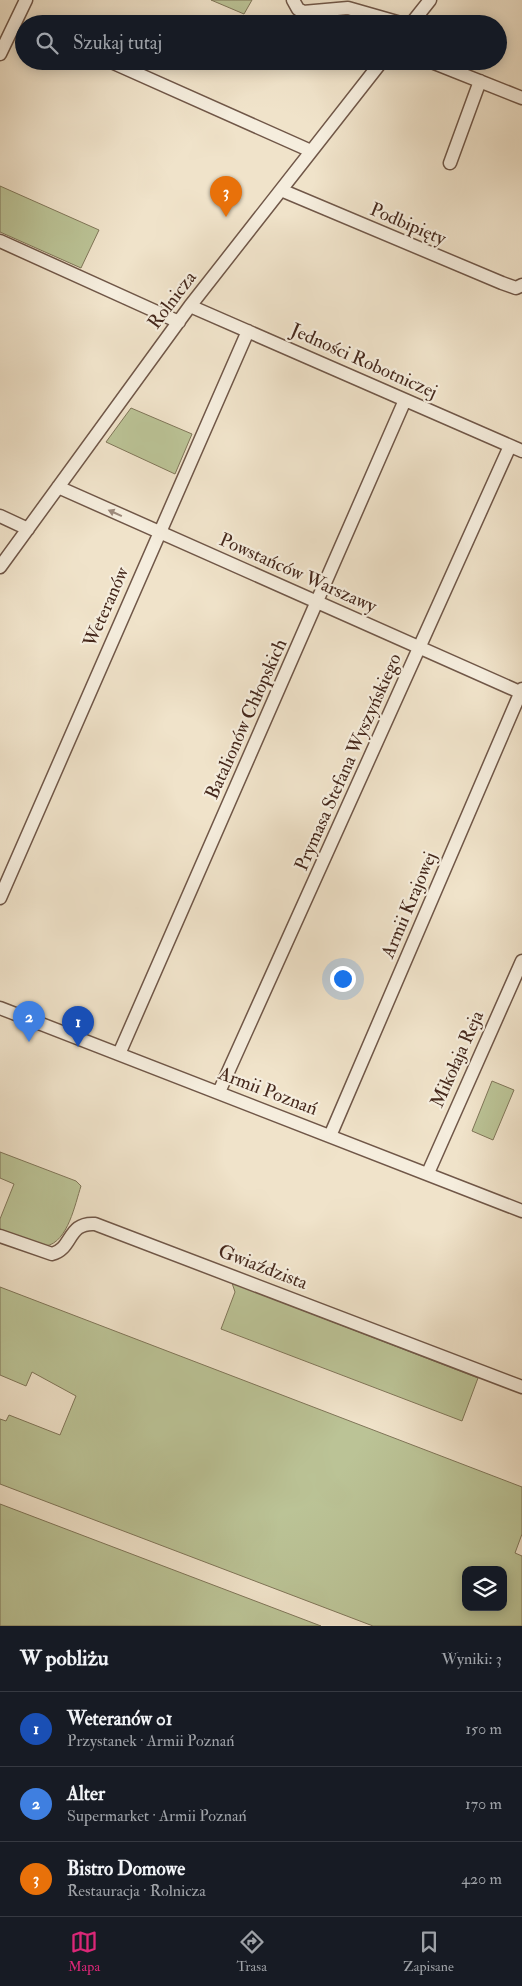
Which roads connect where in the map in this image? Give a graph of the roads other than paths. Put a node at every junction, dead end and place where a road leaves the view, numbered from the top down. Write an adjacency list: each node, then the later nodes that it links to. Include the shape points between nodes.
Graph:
1 (26, 0): 4 (street)
2 (293, 0): 5 (street, via 303,12 348,8)
3 (430, 0): 6 (street)
4 (22, 15)
5 (372, 15)
6 (418, 15)
7 (15, 30): 8 (street)
8 (0, 54)
9 (129, 70): 14 (street)
10 (375, 70): 14 (street, Rolnicza)
11 (452, 70): 12 (street)
12 (480, 81): 13 (street); 15 (street)
13 (522, 98)
14 (311, 151): 16 (street, Rolnicza)
15 (450, 163)
16 (281, 190): 18 (street, Podbipięty, via 502,284 516,288); 19 (street, Rolnicza)
17 (0, 241): 20 (street)
18 (522, 285)
19 (190, 306): 20 (street, Rolnicza); 21 (street, Jedności Robotniczej)
20 (179, 322): 25 (street, Rolnicza)
21 (248, 331): 22 (street, Jedności Robotniczej); 28 (street, Weteranów)
22 (405, 400): 23 (street, Jedności Robotniczej); 30 (street, Batalionów Chłopskich)
23 (510, 446): 24 (street, Jedności Robotniczej); 31 (street, Prymasa Stefana Wyszyńskiego)
24 (522, 451)
25 (58, 487): 27 (street, Rolnicza); 28 (street, Powstańców Warszawy, one-way to 25)
26 (0, 516): 27 (street)
27 (28, 529): 29 (street, Rolnicza)
28 (159, 532): 30 (street, Powstańców Warszawy); 33 (street, Weteranów)
29 (0, 567)
30 (317, 603): 31 (street, Powstańców Warszawy); 36 (street, Batalionów Chłopskich)
31 (419, 647): 32 (street, Powstańców Warszawy); 37 (street, Prymasa Stefana Wyszyńskiego)
32 (521, 692): 38 (street, Armii Krajowej)
33 (0, 898)
34 (522, 961): 39 (street, Mikołaja Reja)
35 (0, 1008): 36 (street, Armii Poznań)
36 (119, 1054): 37 (street, Armii Poznań)
37 (219, 1092): 38 (street, Armii Poznań)
38 (330, 1136): 39 (street, Armii Poznań)
39 (428, 1173): 40 (street, Armii Poznań)
40 (522, 1210)
41 (0, 1236): 42 (street, Gwiaździsta, via 52,1254 60,1252 77,1228 95,1224)
42 (522, 1386)

